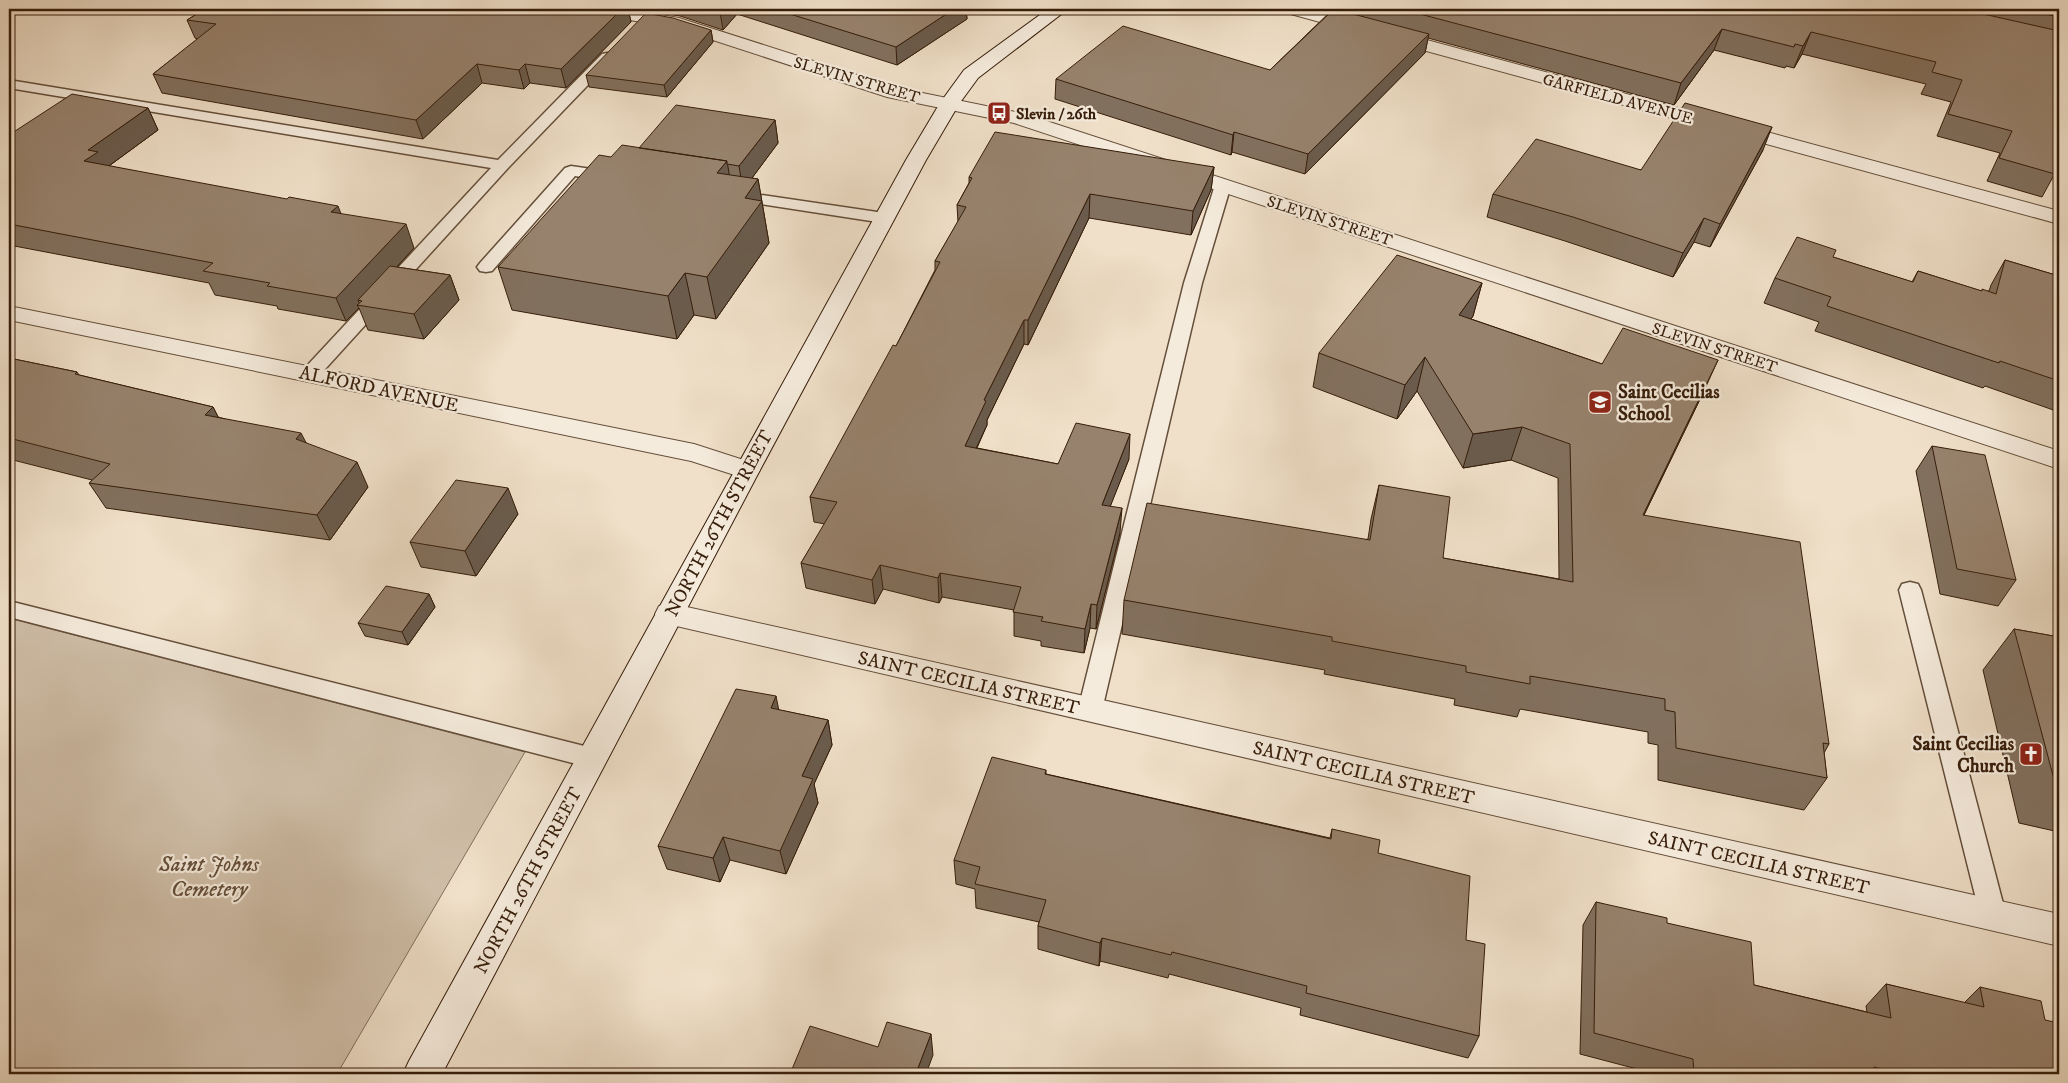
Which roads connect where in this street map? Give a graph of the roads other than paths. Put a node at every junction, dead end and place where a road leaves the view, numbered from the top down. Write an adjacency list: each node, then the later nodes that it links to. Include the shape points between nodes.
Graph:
1 (595, 9): 4 (street, SLEVIN STREET)
2 (1059, 9): 8 (street, NORTH 26TH STREET, via 971,74)
3 (1293, 9): 14 (street, GARFIELD AVENUE)
4 (647, 16): 5 (lane); 8 (street, SLEVIN STREET, via 679,23 894,93)
5 (633, 30)
6 (619, 45): 9 (lane)
7 (9, 84): 9 (lane)
8 (950, 103): 11 (street, SLEVIN STREET, via 1018,118); 13 (street, NORTH 26TH STREET)
9 (502, 165): 17 (lane)
10 (630, 180): 15 (lane, via 571,171)
11 (1223, 185): 18 (street, SLEVIN STREET); 23 (lane, via 1193,283)
12 (718, 193): 13 (lane)
13 (884, 218): 19 (street, NORTH 26TH STREET)
14 (2059, 218)
15 (486, 268)
16 (9, 313): 17 (street, ALFORD AVENUE)
17 (310, 374): 19 (street, ALFORD AVENUE, via 694,452)
18 (2059, 460)
19 (747, 470): 22 (street, NORTH 26TH STREET)
20 (1910, 590): 25 (lane)
21 (9, 609): 24 (lane)
22 (670, 614): 23 (street, SAINT CECILIA STREET); 24 (street, NORTH 26TH STREET)
23 (1090, 710): 25 (street, SAINT CECILIA STREET)
24 (592, 758): 27 (street, NORTH 26TH STREET)
25 (1993, 915): 26 (street, SAINT CECILIA STREET)
26 (2059, 930)
27 (422, 1074)

